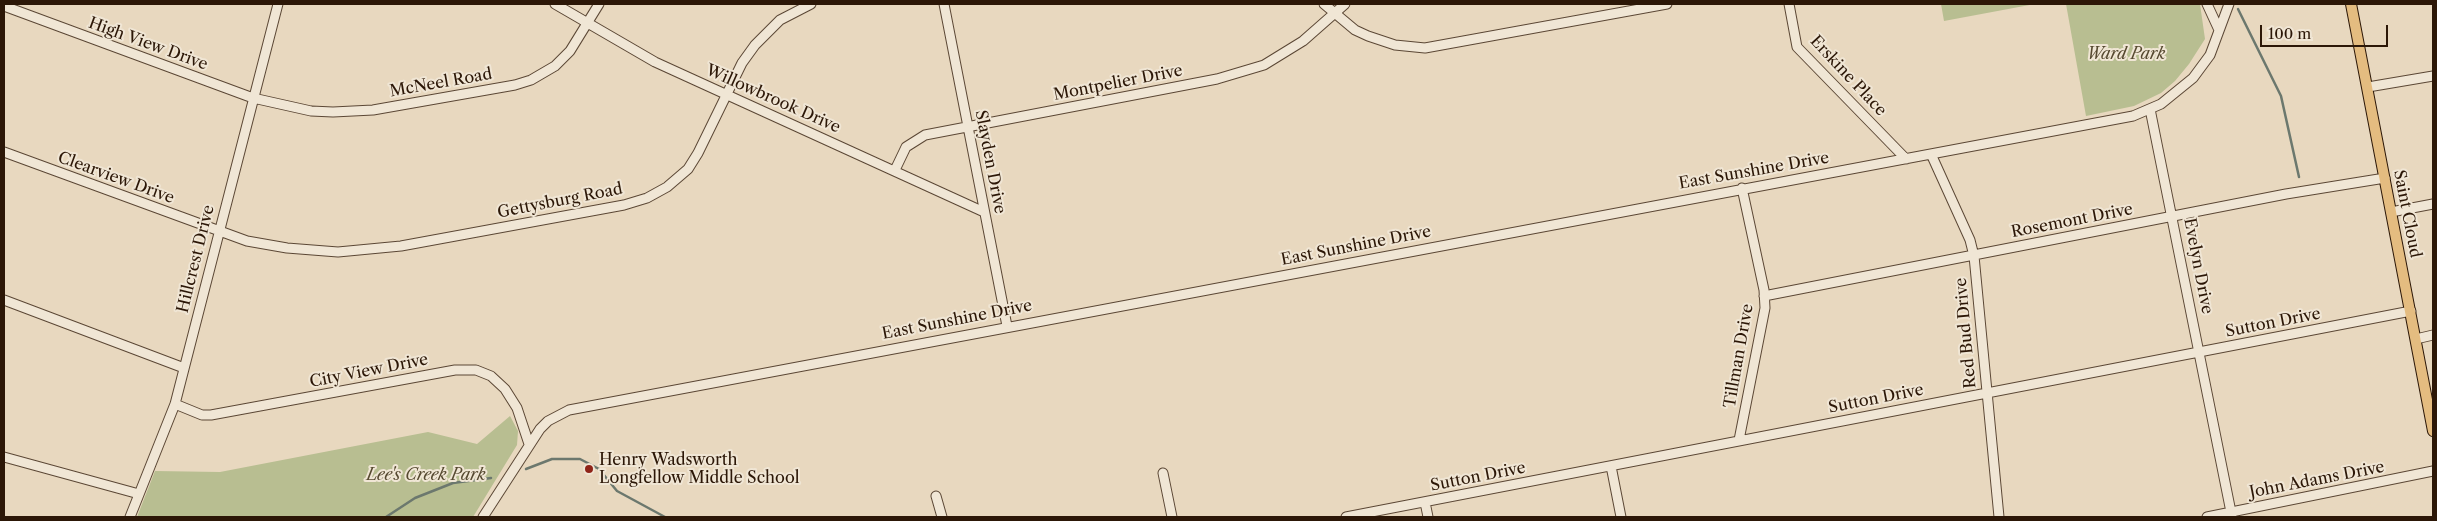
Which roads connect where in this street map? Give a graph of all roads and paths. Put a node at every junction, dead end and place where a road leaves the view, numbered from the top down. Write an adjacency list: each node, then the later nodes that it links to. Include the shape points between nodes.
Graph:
1 (278, 4): 20 (street, Hillcrest Drive)
2 (555, 4): 15 (street, Willowbrook Drive)
3 (599, 4): 15 (street, McNeel Road)
4 (811, 4): 19 (street, Gettysburg Road, via 780,20 755,45 742,63)
5 (944, 4): 22 (street, Slayden Drive)
6 (1324, 4): 14 (street)
7 (1345, 4): 14 (street, Montpelier Drive)
8 (1667, 4): 14 (street, via 1425,48 1381,42 1355,30)
9 (1789, 4): 25 (street, Erskine Place, via 1797,47)
10 (2207, 4): 16 (street)
11 (2229, 4): 16 (street, East Sunshine Drive)
12 (2352, 4): 18 (main road, Saint Cloud)
13 (4, 6): 20 (street, High View Drive)
14 (1334, 14): 22 (street, Montpelier Drive, via 1284,54 1233,76)
15 (587, 24): 19 (street, Willowbrook Drive, via 648,59); 20 (street, McNeel Road, via 570,51 555,66 540,76 515,85 360,111 311,111)
16 (2219, 30): 21 (street, East Sunshine Drive, via 2210,55 2193,78)
17 (2433, 76): 18 (street)
18 (2368, 87): 27 (main road, Saint Cloud)
19 (727, 95): 26 (street, Willowbrook Drive); 33 (street, Gettysburg Road, via 688,169 667,187 624,205 370,251 287,248)
20 (253, 98): 33 (street, Hillcrest Drive)
21 (2150, 109): 24 (street, East Sunshine Drive, via 2133,116); 32 (street, Evelyn Drive)
22 (968, 127): 26 (street, Montpelier Drive, via 918,138 906,147); 30 (street, Slayden Drive)
23 (4, 152): 33 (street, Clearview Drive)
24 (1931, 154): 25 (street, East Sunshine Drive); 34 (street, Red Bud Drive, via 1970,240)
25 (1906, 159): 28 (street, East Sunshine Drive)
26 (895, 170): 30 (street, Willowbrook Drive)
27 (2385, 178): 31 (main road, Saint Cloud); 32 (street, Rosemont Drive)
28 (1742, 188): 35 (street, Tillman Drive); 38 (street, East Sunshine Drive)
29 (2433, 204): 31 (street)
30 (984, 212): 38 (street, Slayden Drive)
31 (2391, 212): 37 (main road, Saint Cloud)
32 (2173, 217): 34 (street, Rosemont Drive); 41 (street, Evelyn Drive)
33 (219, 232): 42 (street, Hillcrest Drive)
34 (1974, 256): 35 (street, Rosemont Drive); 43 (street, Red Bud Drive)
35 (1764, 296): 46 (street, Tillman Drive, via 1764,320)
36 (4, 300): 42 (street)
37 (2411, 311): 40 (main road, Saint Cloud); 41 (street, Sutton Drive)
38 (1007, 326): 47 (street, East Sunshine Drive, via 569,410 548,421)
39 (2433, 335): 40 (street)
40 (2416, 339): 45 (main road, Saint Cloud)
41 (2200, 353): 43 (street, Sutton Drive); 55 (street, Evelyn Drive)
42 (184, 368): 44 (street, Hillcrest Drive)
43 (1987, 393): 46 (street, Sutton Drive); 63 (street, Red Bud Drive)
44 (174, 404): 47 (street, City View Drive, via 202,415 211,415 455,370 476,370 491,376 505,389 517,408); 52 (street, Hillcrest Drive)
45 (2433, 430)
46 (1739, 440): 49 (street, Sutton Drive)
47 (529, 444): 57 (street, East Sunshine Drive)
48 (4, 457): 52 (street)
49 (1611, 466): 54 (street, Sutton Drive); 62 (street)
50 (2433, 471): 55 (street, John Adams Drive)
51 (1164, 473): 59 (street)
52 (139, 494): 56 (street, Hillcrest Drive)
53 (936, 496): 58 (street)
54 (1425, 502): 60 (street, Sutton Drive); 61 (street)
55 (2231, 515): 64 (street, John Adams Drive)
56 (130, 517)
57 (483, 517)
58 (942, 517)
59 (1172, 517)
60 (1346, 517)
61 (1428, 517)
62 (1621, 517)
63 (1999, 517)
64 (2207, 517)

